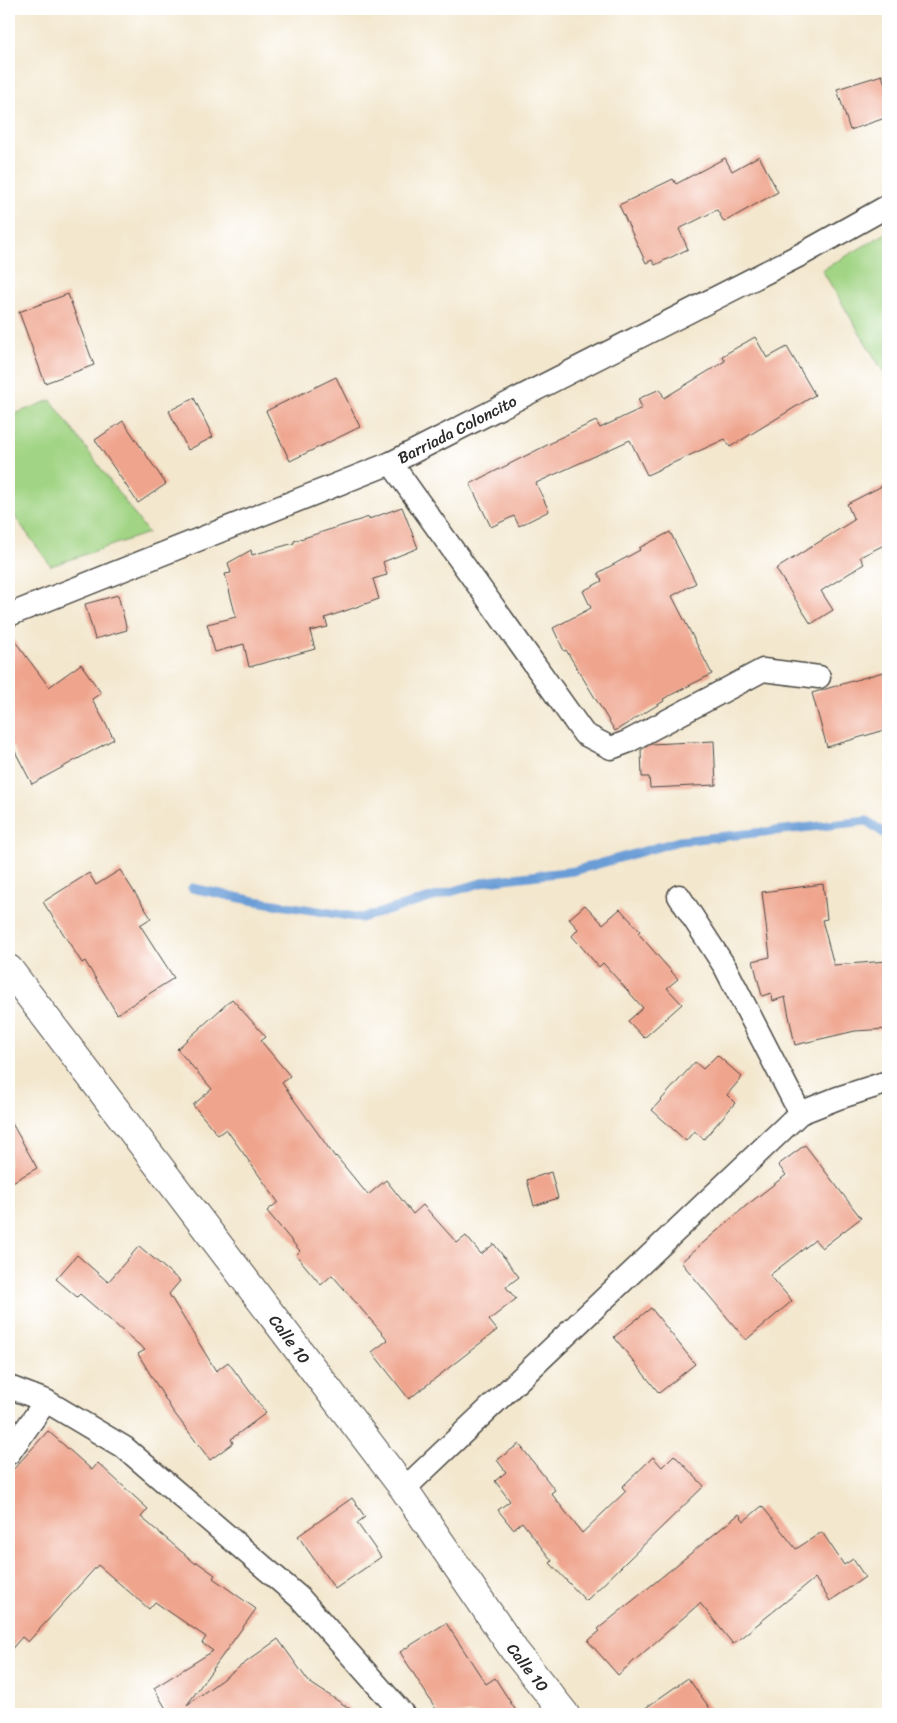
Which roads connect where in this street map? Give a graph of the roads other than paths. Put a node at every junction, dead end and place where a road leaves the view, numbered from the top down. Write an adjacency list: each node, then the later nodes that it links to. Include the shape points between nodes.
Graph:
1 (888, 206): 2 (street, Barriada Coloncito, via 804,253)
2 (391, 463): 3 (street, Barriada Coloncito); 4 (street, via 584,734 611,748 763,670)
3 (9, 615)
4 (819, 677)
5 (678, 896): 8 (street, via 724,967)
6 (9, 969): 12 (main road, Calle 10)
7 (888, 1082): 8 (street)
8 (800, 1113): 12 (street)
9 (9, 1387): 10 (street)
10 (46, 1401): 11 (street); 13 (street, via 126,1448 300,1598)
11 (9, 1453)
12 (404, 1490): 14 (main road, Calle 10, via 514,1650)
13 (403, 1714)
14 (565, 1714)

